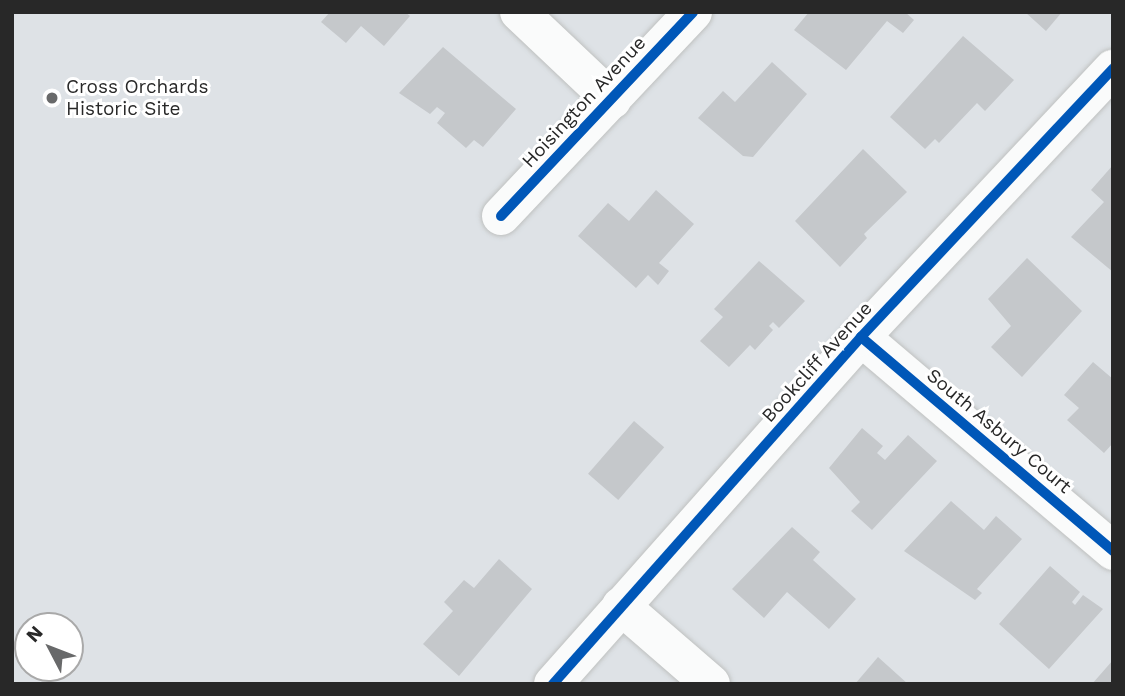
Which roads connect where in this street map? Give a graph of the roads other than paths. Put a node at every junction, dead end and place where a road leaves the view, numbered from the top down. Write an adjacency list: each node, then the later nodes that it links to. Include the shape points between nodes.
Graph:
1 (519, 12): 4 (street)
2 (693, 12): 4 (street, Hoisington Avenue)
3 (1113, 69): 6 (street, Bookcliff Avenue)
4 (612, 100): 5 (street, Hoisington Avenue)
5 (501, 216)
6 (861, 337): 7 (street, South Asbury Court); 8 (street, Bookcliff Avenue)
7 (1113, 551)
8 (621, 606): 9 (street, Bookcliff Avenue); 10 (street)
9 (553, 684)
10 (710, 684)

